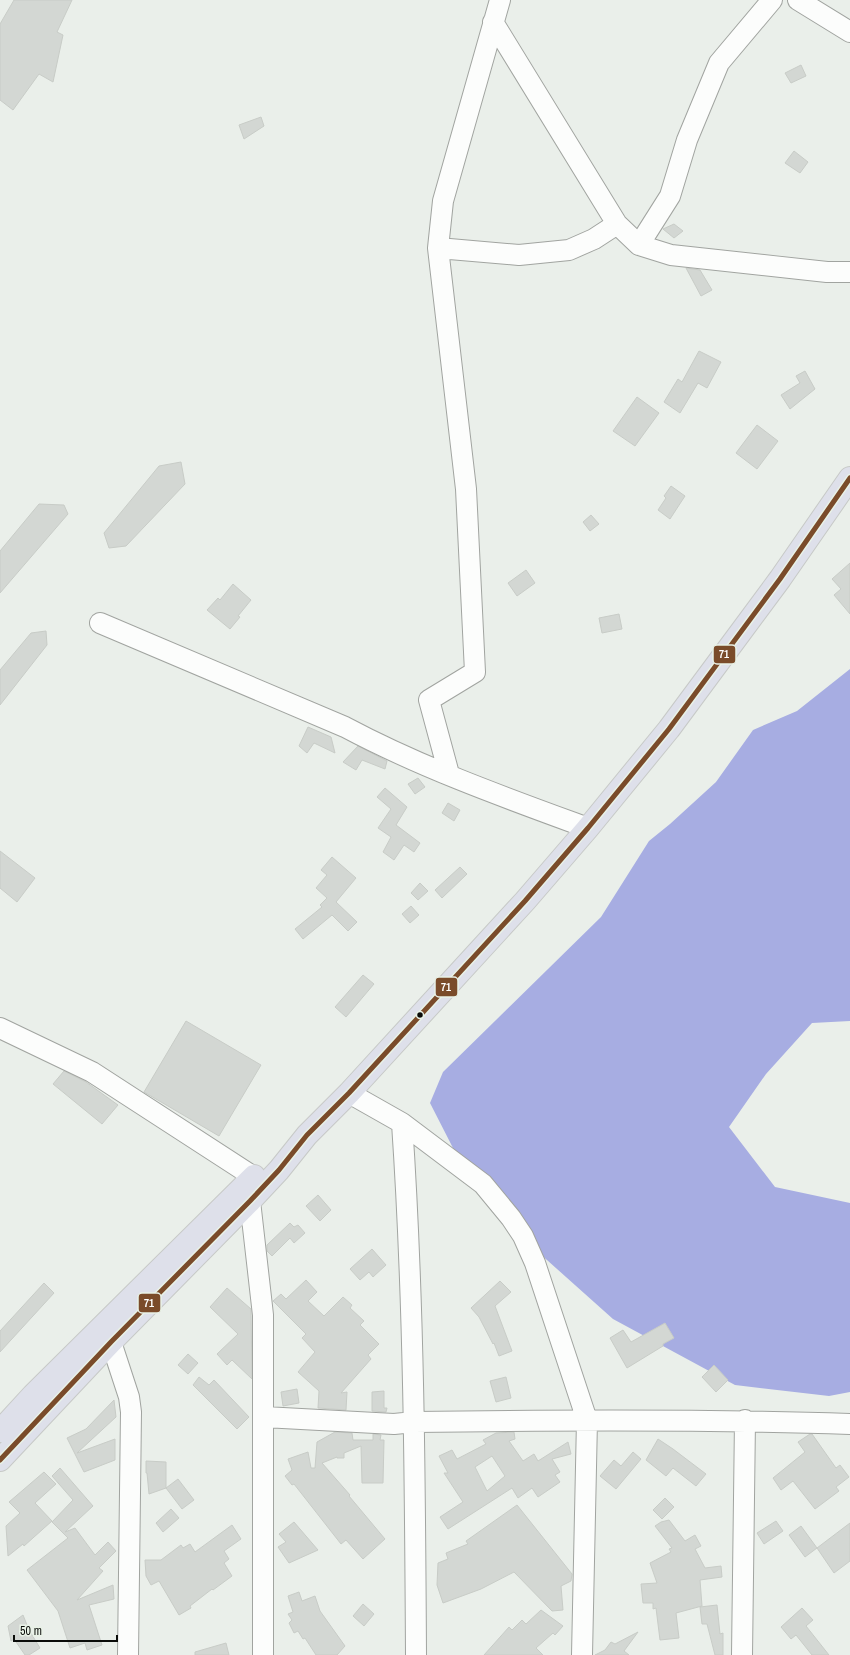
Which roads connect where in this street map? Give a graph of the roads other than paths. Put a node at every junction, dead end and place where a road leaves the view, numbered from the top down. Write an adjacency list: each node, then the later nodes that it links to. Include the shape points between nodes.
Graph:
1 (500, 0): 4 (street)
2 (772, 0): 7 (street, via 718,63 687,140 670,196)
3 (798, 0): 5 (street)
4 (493, 22): 6 (street); 8 (street, via 443,201)
5 (850, 32)
6 (617, 224): 7 (street); 8 (street, via 594,239 569,250 518,255)
7 (639, 245): 9 (street, via 671,255 827,272)
8 (438, 248): 12 (street, via 466,488 475,672 428,700)
9 (850, 272)
10 (850, 478): 13 (highway, via 780,579 669,729)
11 (100, 622): 12 (street, via 345,726 374,742)
12 (449, 774): 13 (street)
13 (588, 828): 15 (highway, via 449,986)
14 (0, 1028): 18 (street, via 92,1072)
15 (349, 1093): 16 (street); 17 (highway)
16 (402, 1123): 24 (street, via 483,1184 523,1236 535,1263); 26 (street)
17 (307, 1135): 18 (highway, via 270,1161); 19 (highway)
18 (254, 1176): 21 (highway)
19 (250, 1201): 20 (highway); 23 (street, via 263,1315)
20 (111, 1342): 29 (highway); 30 (street, via 130,1398 131,1412)
21 (33, 1395): 22 (highway); 28 (highway)
22 (0, 1416)
23 (264, 1417): 26 (street, via 394,1424); 31 (street)
24 (587, 1420): 25 (street); 26 (street); 33 (street)
25 (745, 1420): 27 (street); 34 (street)
26 (414, 1422): 32 (street)
27 (850, 1424)
28 (0, 1431)
29 (0, 1460)
30 (128, 1655)
31 (263, 1655)
32 (416, 1655)
33 (582, 1655)
34 (742, 1655)

